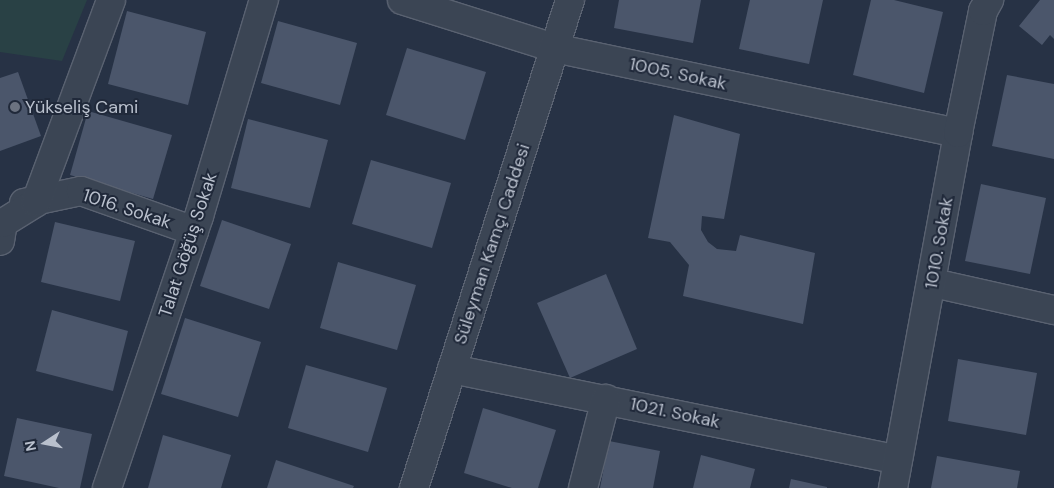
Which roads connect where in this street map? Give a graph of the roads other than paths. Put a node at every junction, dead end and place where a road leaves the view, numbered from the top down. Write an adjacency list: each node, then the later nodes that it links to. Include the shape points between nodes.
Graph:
1 (111, 0): 8 (street)
2 (264, 0): 10 (street, Talat Göğüş Sokak)
3 (402, 0): 6 (street, 1005. Sokak)
4 (570, 0): 6 (street, Süleyman Kamçı Caddesi)
5 (989, 0): 7 (street, 1010. Sokak, via 983,11)
6 (554, 48): 7 (street, 1005. Sokak); 14 (street, Süleyman Kamçı Caddesi)
7 (958, 133): 12 (street, 1010. Sokak)
8 (36, 202): 9 (street, 1016. Sokak); 10 (street, 1016. Sokak, via 81,191); 11 (street, via 3,223)
9 (0, 204)
10 (194, 231): 17 (street, Talat Göğüş Sokak)
11 (0, 241)
12 (933, 283): 13 (street); 16 (street, 1010. Sokak)
13 (1054, 310)
14 (452, 369): 15 (street, 1021. Sokak); 18 (street, Süleyman Kamçı Caddesi)
15 (606, 399): 16 (street, 1021. Sokak); 19 (street)
16 (898, 460): 20 (street, 1010. Sokak)
17 (107, 488)
18 (414, 488)
19 (583, 488)
20 (893, 488)

